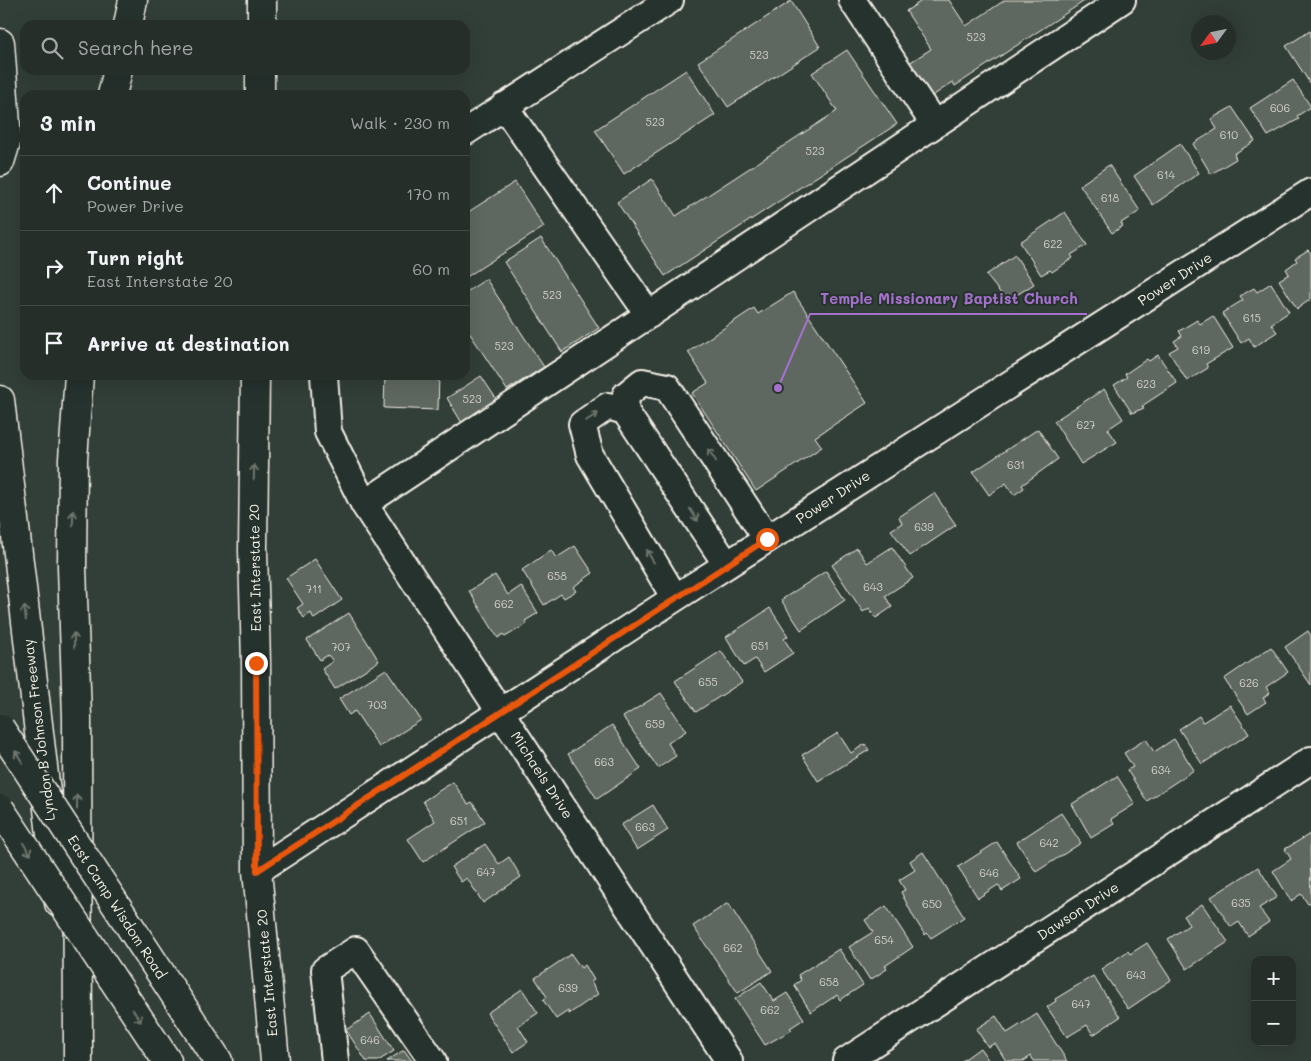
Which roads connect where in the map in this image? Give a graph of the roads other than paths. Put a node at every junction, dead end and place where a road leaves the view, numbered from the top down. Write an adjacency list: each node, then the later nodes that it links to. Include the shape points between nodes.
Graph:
1 (134, 0): 6 (main road)
2 (262, 0): 7 (main road)
3 (670, 0): 13 (street)
4 (852, 0): 14 (street)
5 (1122, 0): 14 (street)
6 (129, 20)
7 (262, 20)
8 (0, 43): 16 (main road, via 7,139)
9 (117, 75): 11 (main road)
10 (260, 75): 12 (main road)
11 (113, 90)
12 (260, 90)
13 (504, 106): 15 (street); 18 (street)
14 (934, 124): 18 (street)
15 (470, 129)
16 (0, 162)
17 (1311, 192): 25 (street, Power Drive)
18 (649, 316): 24 (street)
19 (79, 380): 33 (main road, one-way to 19, via 77,718 72,567 73,459)
20 (255, 380): 32 (main road, East Interstate 20, one-way to 20, via 253,550)
21 (324, 380): 24 (street, Michaels Drive, via 328,432)
22 (0, 400): 33 (main road, Lyndon B Johnson Freeway, one-way to 22)
23 (625, 411): 25 (street, one-way to 23, via 667,387 642,382 626,394); 26 (street, one-way to 26); 27 (street, one-way to 23, via 590,455 582,424 608,406)
24 (364, 504): 28 (street, Michaels Drive)
25 (767, 539): 26 (street, Power Drive)
26 (727, 565): 27 (street, Power Drive)
27 (675, 598): 28 (street, Power Drive)
28 (502, 713): 32 (street, Power Drive); 39 (street, Michaels Drive)
29 (0, 728): 35 (main road, East Camp Wisdom Road, one-way to 29, bridge)
30 (1311, 760): 40 (street, Dawson Drive)
31 (0, 809): 34 (main road, one-way to 34, bridge)
32 (257, 871): 36 (main road, East Interstate 20)
33 (78, 1061)
34 (167, 1061)
35 (218, 1061)
36 (275, 1061)
37 (335, 1061): 38 (street, via 326,970 356,950)
38 (433, 1061)
39 (729, 1061)
40 (846, 1061)

